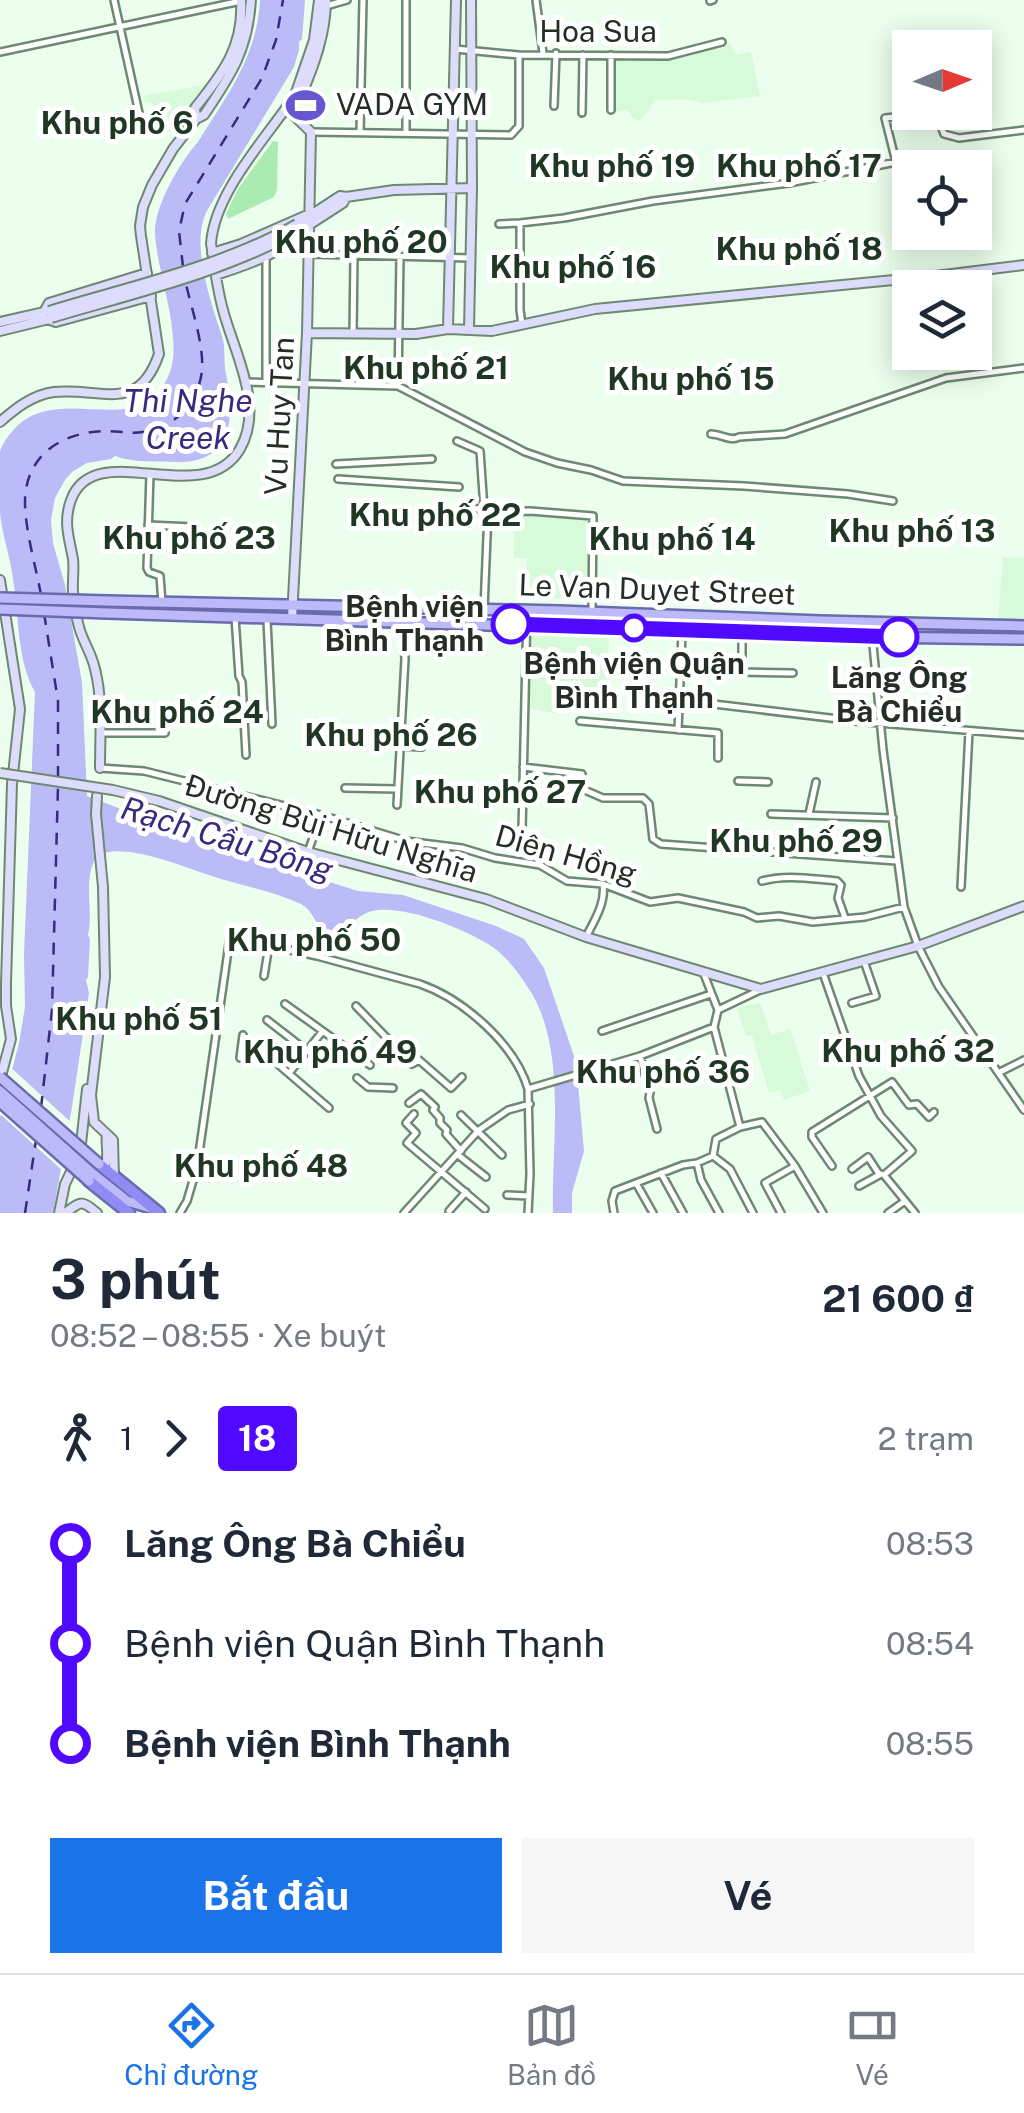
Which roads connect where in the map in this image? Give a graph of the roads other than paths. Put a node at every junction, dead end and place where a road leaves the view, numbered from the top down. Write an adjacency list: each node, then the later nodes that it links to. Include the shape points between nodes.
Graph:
1 (114, 0): 11 (street)
2 (241, 0): 11 (street); 25 (street, via 238,41 195,108)
3 (252, 0): 25 (street, via 240,58)
4 (347, 0): 10 (street)
5 (364, 0): 29 (street)
6 (406, 0): 30 (street)
7 (456, 0): 13 (street)
8 (471, 0): 14 (street)
9 (536, 0): 17 (street)
10 (324, 2): 22 (street)
11 (120, 27): 15 (street); 26 (street)
12 (722, 42): 20 (street, Hoa Sua, via 668,56)
13 (455, 49): 14 (street, Hoa Sua); 32 (street)
14 (471, 50): 18 (street, Hoa Sua); 31 (street)
15 (0, 52)
16 (556, 53): 17 (street, Hoa Sua); 19 (street, Hoa Sua); 21 (street)
17 (543, 54): 18 (street, Hoa Sua)
18 (519, 55): 31 (street, via 519,126 510,135)
19 (582, 55): 20 (street, Hoa Sua); 24 (street)
20 (611, 55): 23 (street)
21 (554, 106)
22 (286, 108): 28 (street); 38 (street, via 230,188 216,218)
23 (611, 110)
24 (582, 113)
25 (196, 120): 46 (street, via 146,196 140,226)
26 (144, 130)
27 (1024, 130): 37 (street, via 959,138 944,134 936,113 885,118 896,162)
28 (311, 132): 29 (street); 35 (street, Vu Huy Tan)
29 (360, 132): 30 (street)
30 (406, 133): 32 (street)
31 (472, 133): 32 (street); 34 (street)
32 (452, 134): 33 (street)
33 (450, 188): 34 (street); 35 (street, via 346,197); 43 (street)
34 (472, 188): 44 (street)
35 (309, 220): 38 (street, via 296,218); 39 (street, Vu Huy Tan); 41 (street, via 295,241); 49 (street, bridge, via 272,246 222,266)
36 (499, 224): 37 (street)
37 (520, 224): 51 (street)
38 (212, 253): 47 (street)
39 (309, 254): 40 (street); 55 (street, Vu Huy Tan)
40 (354, 255): 42 (street); 57 (street)
41 (266, 256): 47 (street); 60 (street)
42 (400, 256): 43 (street); 56 (street)
43 (450, 257): 44 (street); 52 (street)
44 (471, 258): 53 (street)
45 (1024, 265): 51 (street, via 595,310)
46 (147, 273): 48 (street); 49 (street, via 49,303)
47 (216, 275): 59 (street)
48 (151, 296): 49 (street, via 56,322); 63 (street, via 159,354 142,385 114,395 35,396)
49 (48, 315): 50 (street); 54 (street)
50 (0, 322)
51 (522, 324): 53 (street)
52 (448, 329): 53 (street); 56 (street)
53 (469, 329)
54 (0, 331)
55 (307, 333): 57 (street); 61 (street, Vu Huy Tan)
56 (400, 333): 57 (street); 62 (street)
57 (353, 334)
58 (1024, 368): 64 (street, via 946,378 785,434)
59 (246, 382): 60 (street); 68 (street, via 246,434 227,464 198,476)
60 (266, 382): 61 (street)
61 (305, 383): 62 (street); 79 (street, Vu Huy Tan)
62 (398, 386): 71 (street, via 525,452 623,482)
63 (0, 422)
64 (711, 434)
65 (457, 441): 73 (street, via 480,451)
66 (432, 459): 67 (street)
67 (336, 464)
68 (150, 474): 74 (street); 107 (street, via 128,471 86,480 66,516 79,629 96,671)
69 (338, 479): 70 (street)
70 (458, 487)
71 (893, 501)
72 (458, 508): 73 (street)
73 (486, 510): 81 (street); 85 (street, via 593,516)
74 (148, 525): 75 (street); 78 (street, via 147,568 160,576)
75 (194, 527)
76 (0, 580): 134 (street, via 20,708)
77 (0, 598): 78 (main road, Le Van Duyet Street, bridge)
78 (162, 603): 79 (main road, Le Van Duyet Street)
79 (293, 605): 80 (main road, Le Van Duyet Street); 88 (street, Vu Huy Tan)
80 (404, 608): 81 (main road, Le Van Duyet Street); 89 (main road)
81 (484, 609): 83 (main road, Le Van Duyet Street)
82 (0, 610): 86 (main road, Le Van Duyet Street, bridge)
83 (527, 610): 84 (main road, Le Van Duyet Street); 91 (street)
84 (560, 611): 85 (main road, Le Van Duyet Street); 93 (main road)
85 (592, 613): 90 (main road, Le Van Duyet Street)
86 (235, 617): 87 (main road, Le Van Duyet Street); 112 (street)
87 (267, 617): 88 (main road, Le Van Duyet Street); 104 (street)
88 (292, 618): 89 (main road, Le Van Duyet Street)
89 (404, 622): 91 (main road, Le Van Duyet Street); 110 (street)
90 (871, 622): 92 (main road, Le Van Duyet Street); 97 (street)
91 (526, 625): 93 (main road, Le Van Duyet Street); 114 (street)
92 (941, 625): 94 (main road, Le Van Duyet Street); 98 (main road)
93 (559, 626): 95 (main road, Le Van Duyet Street)
94 (1024, 626)
95 (682, 630): 96 (main road, Le Van Duyet Street); 101 (street)
96 (742, 632): 97 (main road, Le Van Duyet Street); 100 (street, via 742,672)
97 (872, 637): 98 (main road, Le Van Duyet Street); 103 (street)
98 (940, 638): 99 (main road, Le Van Duyet Street)
99 (1024, 639)
100 (793, 673)
101 (680, 700): 103 (street); 105 (street)
102 (580, 720): 105 (street)
103 (880, 722): 106 (street); 127 (street)
104 (272, 724)
105 (678, 730): 113 (street, via 718,733)
106 (969, 731): 109 (street); 133 (street)
107 (100, 733): 108 (street); 115 (street)
108 (165, 733)
109 (1024, 735)
110 (400, 746): 111 (street); 121 (street)
111 (422, 747)
112 (246, 754)
113 (718, 758)
114 (523, 767): 128 (street); 130 (street, via 582,774 580,788 603,798 643,798 661,844)
115 (100, 768): 126 (street, Diên Hồng, via 144,771)
116 (0, 773): 129 (street, Đường Bùi Hữu Nghĩa, bridge, via 160,801)
117 (738, 781): 118 (street)
118 (768, 782)
119 (816, 782): 125 (street)
120 (344, 788): 121 (street)
121 (398, 789): 123 (street)
122 (97, 796): 168 (street, via 104,977)
123 (398, 805)
124 (771, 814): 125 (street)
125 (809, 814): 127 (street)
126 (321, 816): 129 (street); 132 (street, Diên Hồng, via 406,842 540,865 567,881)
127 (893, 818): 130 (street)
128 (522, 830)
129 (308, 852): 139 (street, Đường Bùi Hữu Nghĩa, via 486,899)
130 (897, 861): 136 (street)
131 (762, 881): 138 (street, via 837,881)
132 (604, 884): 138 (street, Diên Hồng, via 650,902 678,898 757,918); 139 (street)
133 (961, 887)
134 (10, 904): 137 (street); 151 (street)
135 (1024, 906): 141 (street, Đường Bùi Hữu Nghĩa)
136 (904, 907): 138 (street, Diên Hồng); 141 (street)
137 (0, 916)
138 (845, 918)
139 (586, 937): 144 (street, Đường Bùi Hữu Nghĩa)
140 (269, 945): 145 (street); 171 (street, via 434,989 492,1033); 211 (street, via 230,937 197,1167)
141 (918, 946): 142 (street, Đường Bùi Hữu Nghĩa); 165 (street)
142 (864, 961): 143 (street, Đường Bùi Hữu Nghĩa); 149 (street, via 876,996)
143 (823, 973): 146 (street, Đường Bùi Hữu Nghĩa); 173 (street)
144 (704, 974): 146 (street, Đường Bùi Hữu Nghĩa); 147 (street)
145 (264, 976)
146 (761, 989): 152 (street, Đường Bùi Hữu Nghĩa)
147 (711, 994): 152 (street); 156 (street)
148 (285, 1004): 155 (street)
149 (852, 1004)
150 (356, 1006): 166 (street, via 412,1064 419,1060 451,1088)
151 (3, 1008): 167 (street, via 11,1039)
152 (718, 1010): 154 (street)
153 (267, 1020): 158 (street)
154 (714, 1028): 159 (street); 182 (street)
155 (323, 1031): 158 (street); 163 (street)
156 (602, 1031)
157 (244, 1035): 160 (street)
158 (307, 1051): 164 (street)
159 (640, 1056): 171 (street); 183 (street)
160 (240, 1058)
161 (272, 1058): 164 (street)
162 (1024, 1060): 165 (street)
163 (370, 1065)
164 (290, 1072): 177 (street)
165 (1000, 1072): 178 (street)
166 (462, 1077)
167 (0, 1078): 193 (main road, bridge)
168 (93, 1078): 185 (street, via 92,1117); 208 (street, via 80,1153 62,1197)
169 (357, 1078): 170 (street, via 368,1087)
170 (393, 1088)
171 (528, 1089): 176 (street)
172 (0, 1092): 193 (main road, bridge)
173 (870, 1095): 179 (street, via 892,1082 909,1104 928,1117); 191 (street, via 812,1132); 196 (street, via 912,1151)
174 (0, 1102): 193 (main road, bridge)
175 (409, 1103): 186 (street, via 422,1094 435,1106)
176 (530, 1104): 184 (street, via 508,1110); 203 (street)
177 (329, 1108)
178 (1024, 1110)
179 (934, 1112)
180 (414, 1114): 194 (street, via 406,1123 416,1133 407,1143)
181 (461, 1115): 184 (street)
182 (740, 1126): 188 (street, via 716,1139); 190 (street, via 762,1122)
183 (657, 1129)
184 (478, 1132): 186 (street); 187 (street)
185 (107, 1135): 193 (street, via 108,1159); 197 (street, via 113,1140)
186 (460, 1153): 194 (street); 198 (street)
187 (502, 1156)
188 (713, 1156): 189 (street); 218 (street, via 730,1169)
189 (697, 1164): 195 (street); 217 (street)
190 (794, 1166): 219 (street, via 765,1183); 220 (street)
191 (832, 1166)
192 (852, 1169): 196 (street, via 868,1158)
193 (96, 1171): 197 (highway); 206 (main road, via 127,1201); 210 (highway)
194 (442, 1172): 201 (street); 212 (street)
195 (661, 1173): 199 (street); 216 (street)
196 (882, 1174): 200 (street); 204 (street)
197 (114, 1177): 206 (highway)
198 (486, 1177)
199 (636, 1183): 214 (street, via 616,1191); 215 (street)
200 (859, 1186)
201 (466, 1192): 205 (street); 207 (street)
202 (507, 1195): 203 (street)
203 (528, 1196): 213 (street)
204 (905, 1201): 221 (street); 222 (street)
205 (485, 1210)
206 (156, 1211)
207 (448, 1211)
208 (65, 1212): 209 (street, via 86,1204)
209 (97, 1213)
210 (129, 1213)
211 (180, 1213)
212 (404, 1213)
213 (528, 1213)
214 (614, 1213)
215 (653, 1213)
216 (683, 1213)
217 (719, 1213)
218 (753, 1213)
219 (781, 1213)
220 (823, 1213)
221 (888, 1213)
222 (915, 1213)

